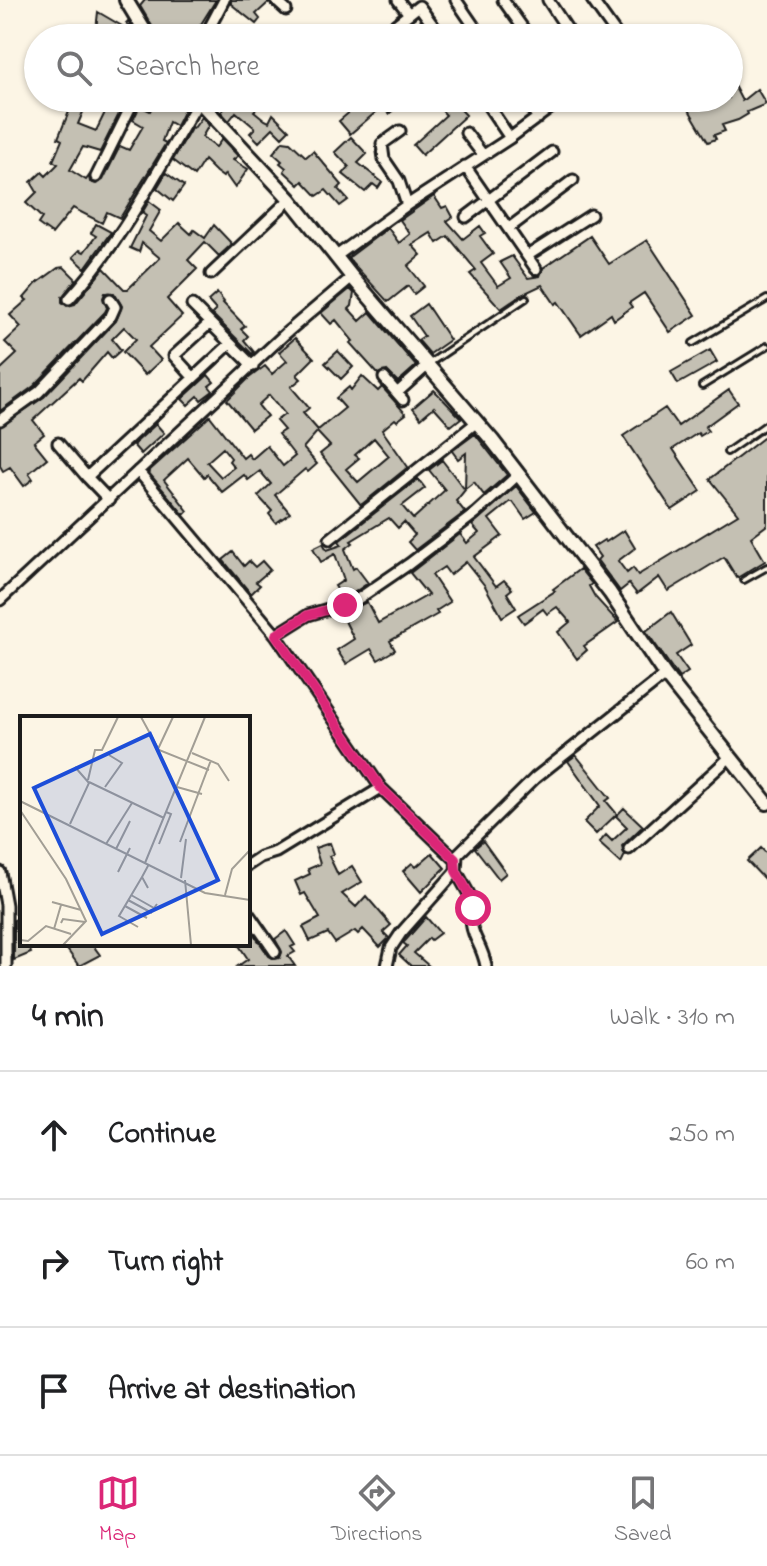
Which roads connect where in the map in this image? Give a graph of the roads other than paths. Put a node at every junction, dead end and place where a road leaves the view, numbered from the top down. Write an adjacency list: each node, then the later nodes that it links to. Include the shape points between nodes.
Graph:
1 (126, 0): 12 (street)
2 (224, 0): 13 (street)
3 (275, 0): 10 (street)
4 (398, 0): 11 (street)
5 (456, 0): 16 (street)
6 (503, 0): 17 (street)
7 (548, 0): 18 (street)
8 (592, 0): 19 (street)
9 (423, 3): 11 (street); 15 (street)
10 (286, 10)
11 (409, 14): 14 (street)
12 (141, 24)
13 (211, 24)
14 (396, 24)
15 (434, 24)
16 (472, 24)
17 (520, 24)
18 (564, 24)
19 (609, 24)
20 (128, 112): 33 (street)
21 (190, 112): 47 (street, via 117,240)
22 (208, 112): 35 (street)
23 (492, 112): 29 (street)
24 (534, 112): 26 (street)
25 (546, 112): 26 (street)
26 (538, 118): 29 (street)
27 (400, 131): 37 (street, via 381,150)
28 (466, 133): 31 (street)
29 (510, 138): 31 (street)
30 (552, 152): 36 (street)
31 (483, 155): 32 (street)
32 (465, 166): 36 (street); 37 (street)
33 (96, 177)
34 (573, 180): 40 (street)
35 (290, 199): 42 (street); 44 (street)
36 (489, 199): 39 (street); 40 (street)
37 (407, 205): 42 (street)
38 (591, 215): 41 (street)
39 (466, 217)
40 (509, 228): 41 (street)
41 (527, 256): 43 (street)
42 (335, 257): 45 (street)
43 (536, 269)
44 (211, 274)
45 (352, 277): 55 (street); 56 (street)
46 (526, 298): 55 (lane)
47 (69, 299)
48 (110, 299): 60 (street, via 115,307 111,316 39,392)
49 (767, 299): 52 (lane)
50 (192, 305): 51 (street)
51 (210, 323): 53 (street); 57 (street, via 174,356)
52 (693, 343)
53 (230, 344): 56 (street); 57 (street)
54 (767, 346): 59 (lane)
55 (428, 365): 58 (street, via 400,396); 61 (street)
56 (253, 366): 65 (street)
57 (193, 377): 67 (street)
58 (384, 378)
59 (702, 386)
60 (0, 420)
61 (477, 422): 66 (street); 69 (street)
62 (767, 424): 64 (lane)
63 (58, 443): 67 (street)
64 (727, 452)
65 (138, 471): 68 (street); 73 (street)
66 (519, 474): 73 (street, via 355,601 308,615); 74 (street)
67 (87, 477): 68 (street)
68 (109, 500): 72 (street)
69 (330, 539)
70 (767, 567): 71 (lane)
71 (744, 580)
72 (0, 600)
73 (276, 635): 76 (street)
74 (665, 675): 75 (street); 79 (street, via 535,778)
75 (729, 758): 77 (street); 78 (street)
76 (381, 788): 79 (street); 80 (street)
77 (767, 803)
78 (629, 849)
79 (455, 859): 81 (street)
80 (250, 864)
81 (456, 871): 86 (street, via 401,933); 87 (street, via 474,903 469,919)
82 (0, 872): 85 (street)
83 (250, 916): 84 (street)
84 (275, 952)
85 (6, 966)
86 (387, 966)
87 (486, 966)

